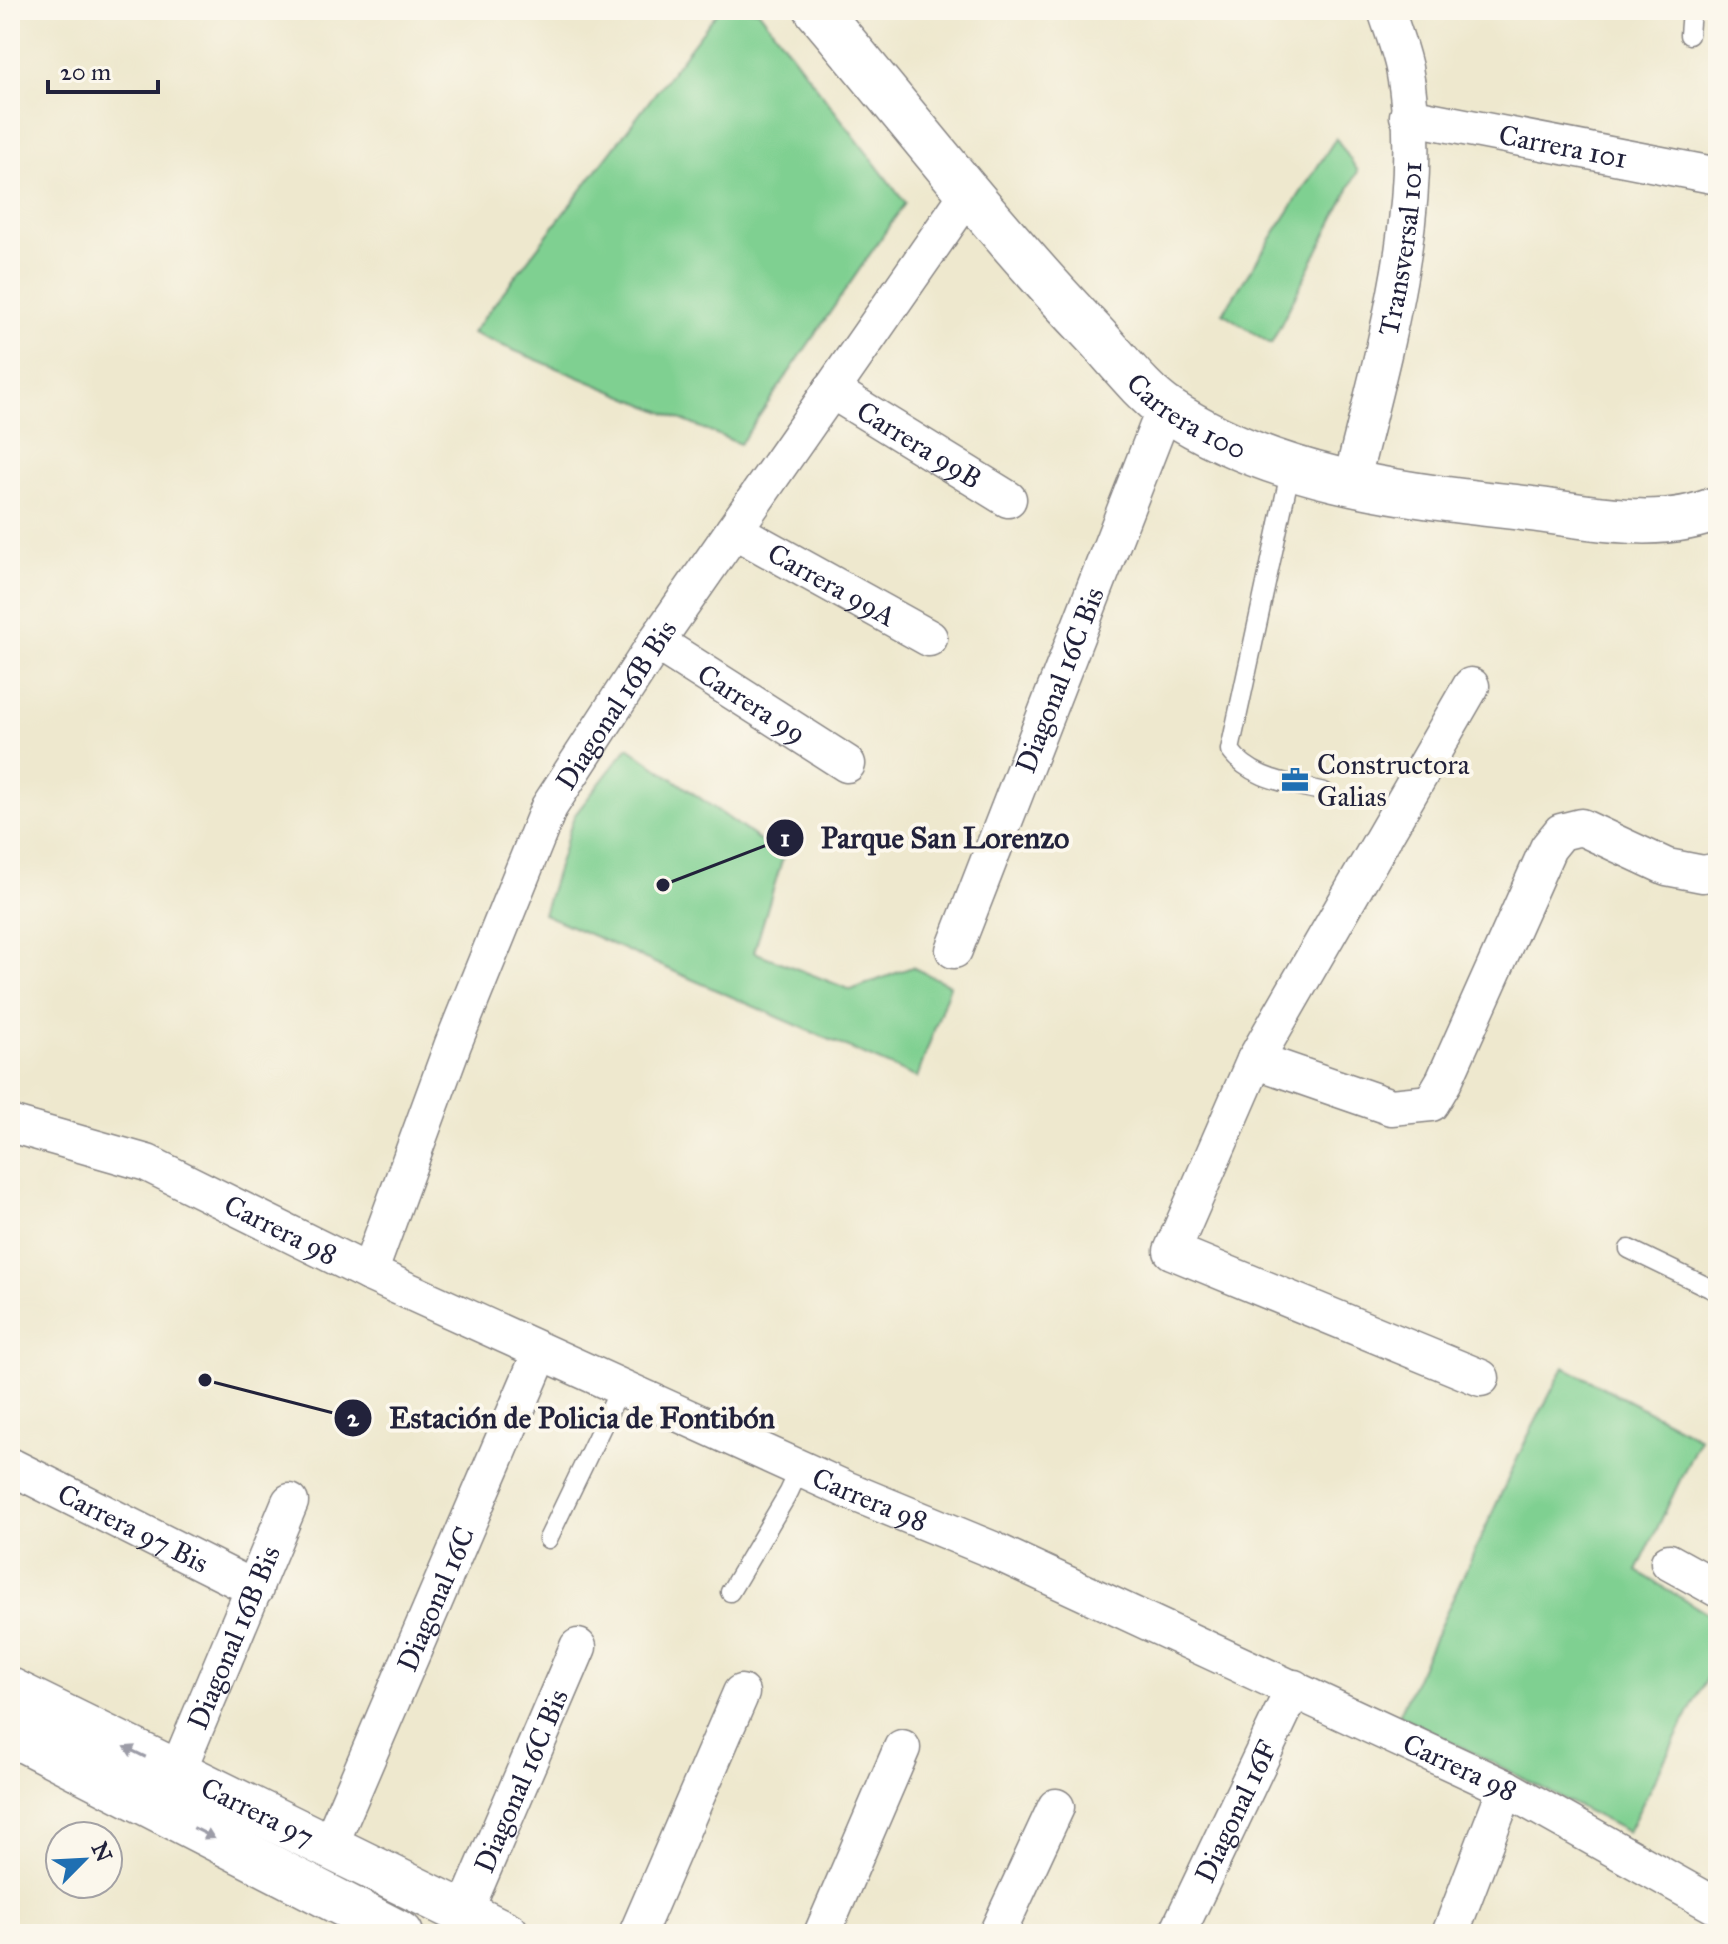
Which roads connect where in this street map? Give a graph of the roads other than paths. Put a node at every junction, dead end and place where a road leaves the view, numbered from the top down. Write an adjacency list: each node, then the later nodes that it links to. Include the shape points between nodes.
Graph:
1 (1386, 10): 5 (street, Transversal 101, via 1404,69)
2 (1691, 10): 4 (lane)
3 (826, 13): 7 (street, Carrera 100)
4 (1689, 35)
5 (1408, 116): 6 (street, Carrera 101); 11 (street, Transversal 101, via 1410,176 1401,273)
6 (1718, 176)
7 (970, 191): 8 (street, Diagonal 16B Bis); 9 (street, Carrera 100, via 1066,305)
8 (831, 390): 12 (street, Carrera 99B); 14 (street, Diagonal 16B Bis)
9 (1165, 408): 10 (street, Carrera 100, via 1226,442); 21 (street, Diagonal 16C Bis)
10 (1291, 468): 11 (street, Carrera 100); 19 (lane, via 1230,750 1241,766)
11 (1351, 483): 13 (street, Carrera 100, via 1462,502 1659,522)
12 (1008, 499)
13 (1718, 508)
14 (734, 530): 15 (street, Carrera 99A); 16 (street, Diagonal 16B Bis)
15 (929, 638)
16 (656, 642): 18 (street, Carrera 99); 25 (street, Diagonal 16B Bis, via 549,807 453,1044)
17 (1471, 686): 22 (street)
18 (847, 764)
19 (1324, 792)
20 (1718, 871): 22 (street, via 1703,874 1667,867 1581,827 1561,832 1548,848 1431,1103 1391,1107)
21 (954, 950)
22 (1255, 1060): 28 (street, via 1172,1251)
23 (10, 1124): 25 (street, Carrera 98, via 147,1163)
24 (1629, 1249): 26 (lane)
25 (369, 1273): 27 (street, Carrera 98)
26 (1718, 1292)
27 (541, 1352): 29 (street, Carrera 98); 47 (street, Diagonal 16C)
28 (1481, 1378)
29 (621, 1387): 31 (street, Carrera 98); 33 (lane)
30 (10, 1466): 35 (street, Carrera 97 Bis)
31 (800, 1468): 37 (lane); 39 (street, Carrera 98)
32 (290, 1502): 35 (street, Diagonal 16B Bis)
33 (548, 1539)
34 (1669, 1562): 36 (street)
35 (255, 1589): 44 (street, Diagonal 16B Bis)
36 (1718, 1589)
37 (730, 1592)
38 (578, 1647): 50 (street, Diagonal 16C Bis)
39 (1294, 1688): 45 (street, Carrera 98); 57 (street, Diagonal 16F)
40 (10, 1690): 44 (street, Carrera 97, one-way to 40)
41 (741, 1693): 54 (street)
42 (10, 1733): 51 (street, Carrera 97, one-way to 51)
43 (902, 1748): 55 (street)
44 (177, 1772): 47 (street, Carrera 97)
45 (1506, 1788): 49 (street, Carrera 98); 58 (street)
46 (1056, 1807): 56 (street)
47 (329, 1847): 48 (street, Carrera 97)
48 (383, 1873): 50 (street, Carrera 97); 51 (street)
49 (1718, 1907)
50 (464, 1913): 53 (street, Carrera 97)
51 (356, 1924): 52 (street, Carrera 97)
52 (401, 1934)
53 (507, 1934)
54 (637, 1934)
55 (822, 1934)
56 (997, 1934)
57 (1177, 1934)
58 (1450, 1934)

